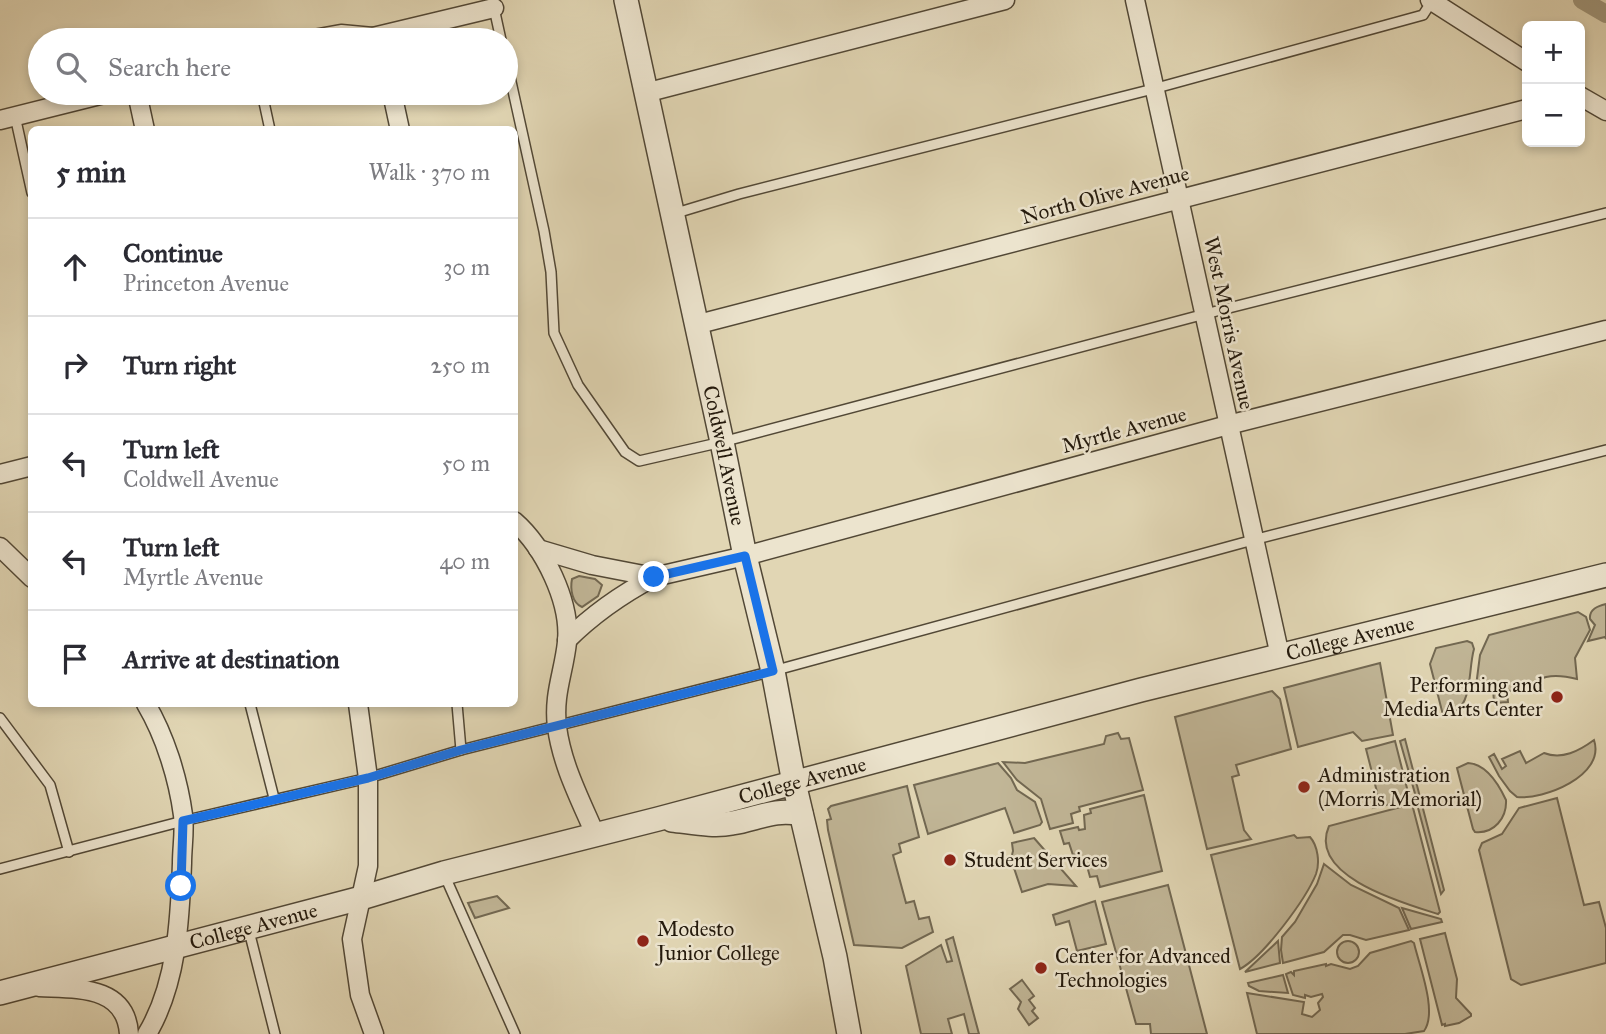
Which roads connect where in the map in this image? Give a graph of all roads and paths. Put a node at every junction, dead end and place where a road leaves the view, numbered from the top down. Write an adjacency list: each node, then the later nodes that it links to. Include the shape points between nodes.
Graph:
1 (626, 0): 10 (street, Coldwell Avenue)
2 (1005, 0): 10 (street)
3 (1135, 0): 9 (street, West Morris Avenue)
4 (1431, 1): 8 (street); 9 (lane, via 1423,15)
5 (494, 8): 6 (street); 7 (lane)
6 (410, 28)
7 (499, 28)
8 (1522, 59)
9 (1153, 89): 24 (street, West Morris Avenue); 26 (lane)
10 (645, 93): 26 (street, Coldwell Avenue)
11 (1585, 99): 18 (street)
12 (60, 105): 19 (street)
13 (140, 105): 20 (street)
14 (265, 105): 21 (lane)
15 (395, 105): 22 (street)
16 (516, 105): 31 (lane, via 551,272 554,333 578,385 613,438 639,461)
17 (1522, 110): 24 (street, North Olive Avenue)
18 (1606, 111)
19 (7, 118): 23 (lane)
20 (144, 126)
21 (269, 126)
22 (399, 126)
23 (28, 181)
24 (1178, 199): 27 (street, West Morris Avenue); 28 (street, North Olive Avenue)
25 (1606, 212): 27 (lane)
26 (673, 214): 28 (street, Coldwell Avenue)
27 (1205, 314): 30 (street, West Morris Avenue); 31 (lane)
28 (695, 325): 31 (street, Coldwell Avenue)
29 (1606, 330): 30 (street, Myrtle Avenue)
30 (1228, 425): 36 (street, West Morris Avenue); 39 (street, Myrtle Avenue)
31 (722, 442): 39 (street, Coldwell Avenue)
32 (1606, 450): 36 (lane)
33 (28, 467): 34 (street)
34 (0, 474)
35 (518, 526): 38 (street)
36 (1253, 540): 44 (street, West Morris Avenue); 45 (lane)
37 (0, 547): 40 (street)
38 (538, 549): 42 (street, Myrtle Avenue); 43 (street, via 561,595)
39 (745, 556): 42 (street, Myrtle Avenue); 45 (street, Coldwell Avenue)
40 (28, 574)
41 (1606, 575): 44 (street, College Avenue)
42 (654, 577): 43 (street, Myrtle Avenue, via 622,594)
43 (567, 640): 51 (street, via 558,681)
44 (1280, 656): 54 (street, College Avenue)
45 (773, 671): 51 (lane); 54 (street, Coldwell Avenue)
46 (147, 707): 58 (street, via 170,759)
47 (251, 707): 55 (lane)
48 (358, 707): 53 (street)
49 (457, 707): 52 (lane)
50 (0, 718): 60 (lane, via 50,785)
51 (557, 726): 52 (lane); 59 (street, via 568,774)
52 (461, 750): 53 (lane)
53 (368, 778): 55 (lane); 63 (street, via 368,866)
54 (794, 783): 56 (street, Coldwell Avenue); 57 (street, College Avenue)
55 (274, 798): 58 (lane)
56 (801, 814): 57 (street, via 775,811 730,824); 73 (street, Coldwell Avenue)
57 (658, 819): 59 (street, College Avenue)
58 (183, 821): 60 (lane); 65 (street)
59 (595, 834): 62 (street, College Avenue)
60 (69, 852): 61 (lane)
61 (0, 869)
62 (444, 873): 63 (street, College Avenue); 72 (lane)
63 (361, 898): 64 (street, College Avenue); 71 (street, via 352,939 360,995)
64 (248, 927): 65 (street, College Avenue); 70 (lane)
65 (175, 946): 66 (street, College Avenue); 69 (street, via 167,990)
66 (25, 986): 67 (street, College Avenue); 68 (street, via 93,990 113,1000 123,1012)
67 (0, 993)
68 (129, 1034)
69 (147, 1034)
70 (275, 1034)
71 (374, 1034)
72 (515, 1034)
73 (849, 1034)

